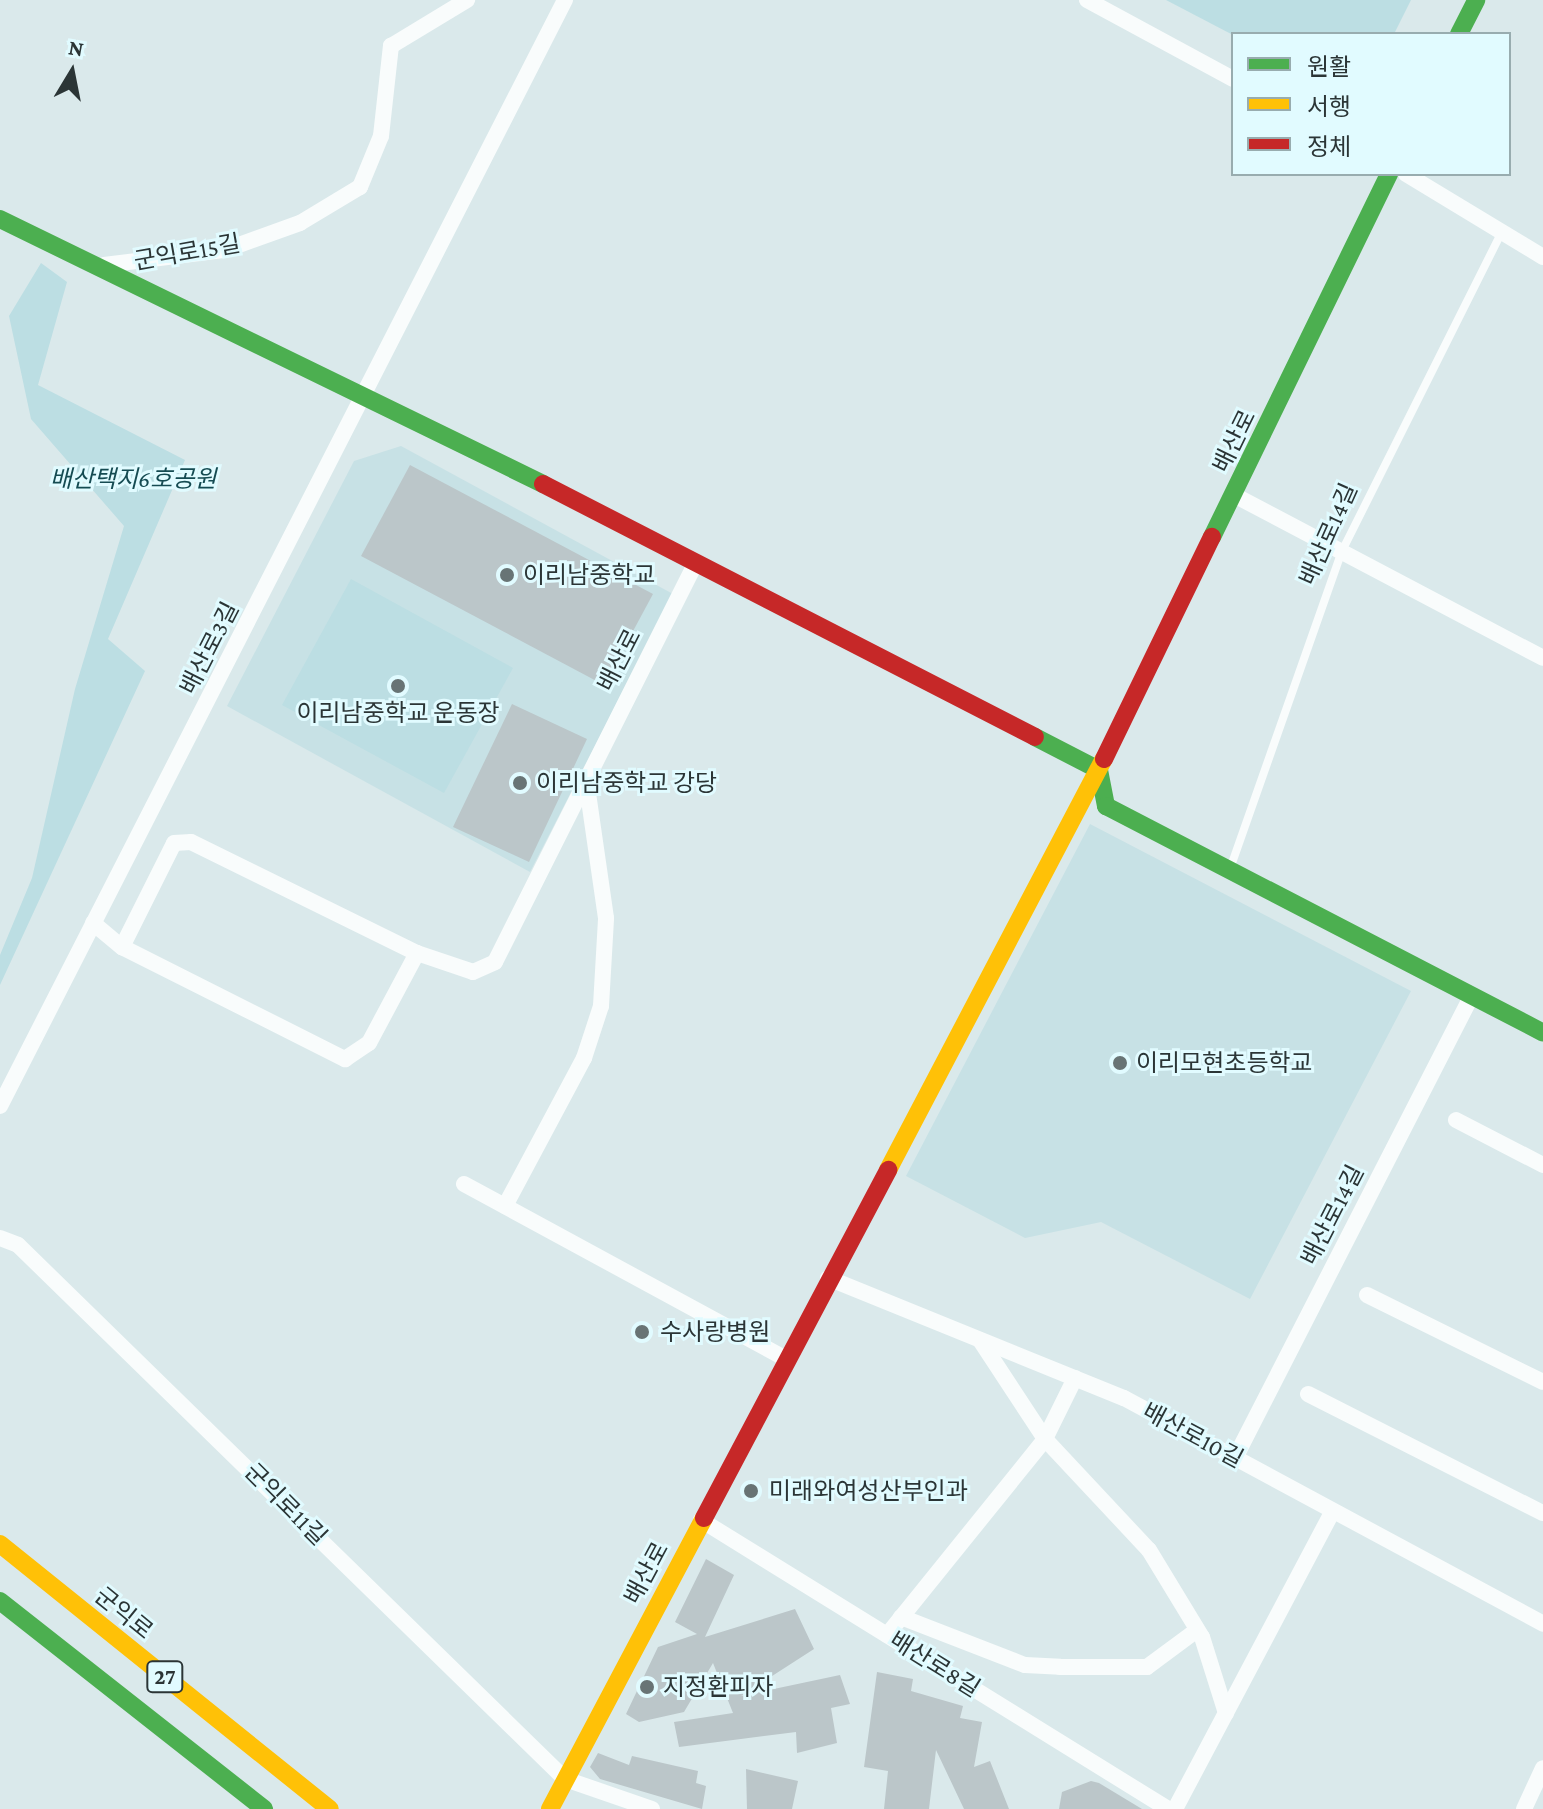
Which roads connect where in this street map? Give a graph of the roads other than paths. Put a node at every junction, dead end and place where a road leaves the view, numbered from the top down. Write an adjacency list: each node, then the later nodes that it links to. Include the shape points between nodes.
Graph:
1 (467, 0): 12 (street, 군익로15길, via 391,46 381,136 360,187 300,223 225,250)
2 (565, 0): 13 (street, 배산로3길)
3 (1087, 0): 6 (street)
4 (1476, 0): 5 (street)
5 (1460, 32)
6 (1231, 78)
7 (1388, 176): 14 (street, 배산로)
8 (1409, 176): 10 (street)
9 (0, 219): 12 (street)
10 (1501, 234): 11 (street); 15 (lane, 배산로14길)
11 (1543, 257)
12 (104, 265): 13 (street)
13 (368, 394): 16 (street); 21 (street, 배산로3길)
14 (1234, 495): 15 (street); 18 (street, 배산로)
15 (1341, 553): 17 (street); 20 (lane, 배산로14길)
16 (695, 564): 18 (street); 19 (street, 배산로)
17 (1543, 658)
18 (1099, 770): 20 (street, via 1106,806); 32 (street, 배산로)
19 (586, 779): 23 (street, via 495,962 473,972); 30 (street, via 606,918 601,1006 584,1058)
20 (1231, 867): 24 (street)
21 (93, 923): 22 (street); 26 (street, 배산로3길)
22 (122, 947): 23 (street, via 345,1059 369,1043); 23 (street, via 174,843 191,842)
23 (417, 953)
24 (1472, 995): 25 (street); 40 (street, 배산로14길)
25 (1543, 1033)
26 (0, 1106)
27 (1456, 1120): 28 (street)
28 (1543, 1165)
29 (464, 1184): 30 (street)
30 (505, 1206): 35 (street)
31 (0, 1238): 52 (street, 군익로11길, via 30,1256)
32 (828, 1278): 34 (street, 배산로10길); 35 (street, 배산로)
33 (1367, 1295): 37 (street)
34 (980, 1340): 36 (street, 배산로10길); 39 (street)
35 (785, 1358): 43 (street, 배산로)
36 (1075, 1378): 39 (street); 40 (street, 배산로10길)
37 (1543, 1382)
38 (1308, 1394): 42 (street)
39 (1045, 1439): 46 (street); 48 (street, via 1149,1550)
40 (1235, 1458): 41 (street, 배산로10길)
41 (1333, 1511): 47 (street, 배산로10길); 50 (street)
42 (1543, 1513)
43 (701, 1520): 49 (street, 배산로8길); 52 (street, 배산로)
44 (0, 1544): 54 (street, 군익로 / 27)
45 (0, 1601): 53 (street, 27)
46 (901, 1617): 48 (street, via 1025,1665 1048,1667 1147,1667); 49 (street)
47 (1543, 1624)
48 (1197, 1630): 50 (street)
49 (887, 1635): 57 (street, 배산로8길)
50 (1226, 1713): 58 (street)
51 (1543, 1768): 59 (street)
52 (565, 1779): 55 (street, 배산로); 56 (street)
53 (264, 1809)
54 (330, 1809)
55 (550, 1809)
56 (652, 1809)
57 (1168, 1809)
58 (1175, 1809)
59 (1524, 1809)

